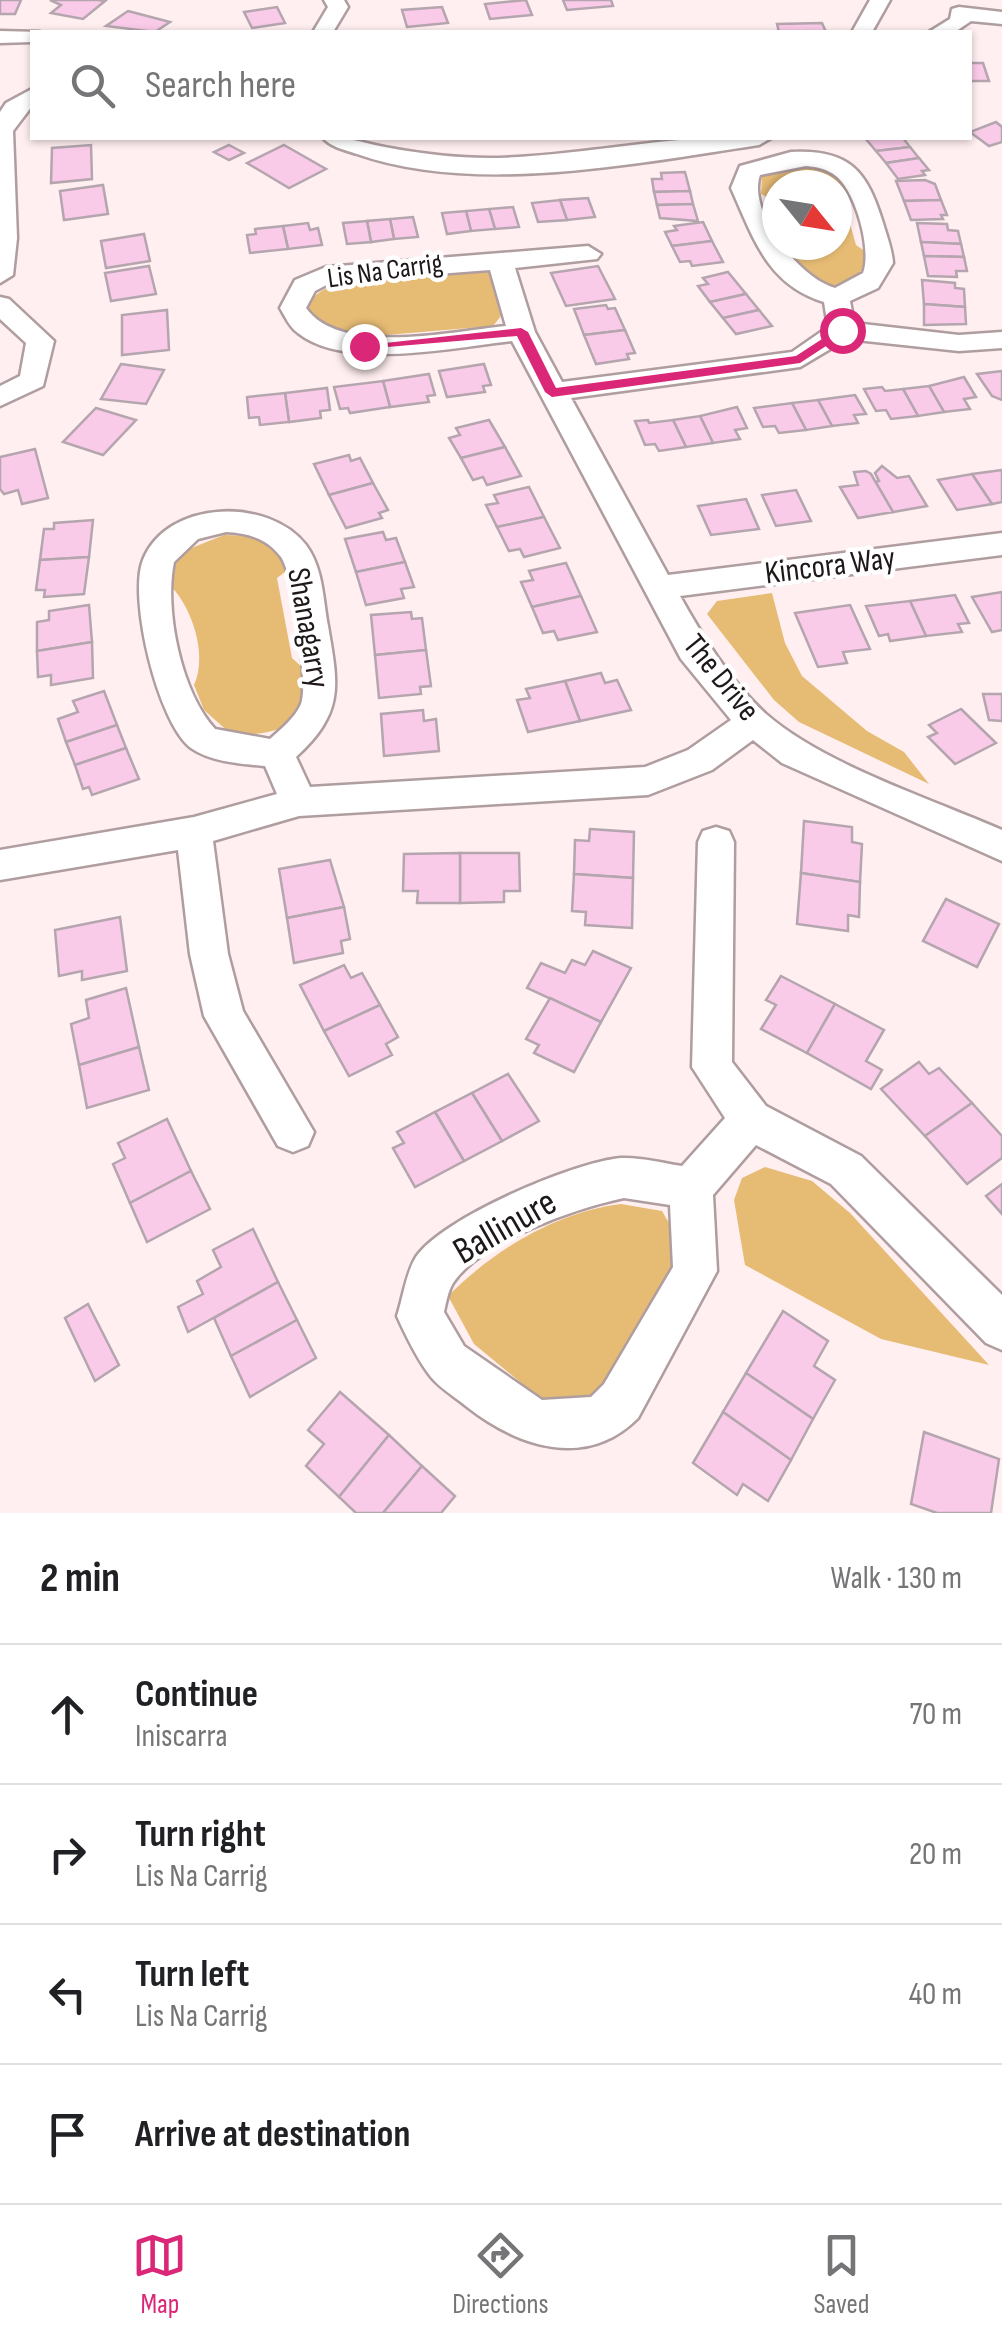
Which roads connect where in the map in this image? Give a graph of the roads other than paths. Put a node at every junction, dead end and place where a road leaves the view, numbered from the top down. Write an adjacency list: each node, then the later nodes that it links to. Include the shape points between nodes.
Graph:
1 (334, 0): 4 (street, via 338,7)
2 (876, 1): 5 (street)
3 (1002, 18): 6 (street, via 960,13 961,22)
4 (326, 30)
5 (863, 30)
6 (944, 30)
7 (30, 36): 8 (street)
8 (0, 37)
9 (30, 97): 16 (street, via 14,108 1,131)
10 (341, 140): 13 (street, via 402,159)
11 (500, 140): 13 (street)
12 (746, 140): 13 (street)
13 (492, 164)
14 (588, 254): 15 (street, Lis Na Carrig)
15 (499, 258): 20 (street); 20 (street, Lis Na Carrig, via 326,275 304,286 293,308 298,325 312,335 364,346)
16 (0, 275)
17 (836, 297): 17 (street, via 797,285 780,266 744,188 749,171 776,160 825,161 857,184 881,258 863,288); 19 (street)
18 (0, 305): 23 (street, via 40,341 33,380)
19 (842, 330): 21 (street, via 959,343); 22 (street, via 800,359)
20 (521, 332): 22 (street)
21 (1002, 340)
22 (552, 392): 25 (street, The Drive)
23 (0, 397)
24 (1002, 544): 25 (street, Kincora Way)
25 (658, 587): 26 (street, The Drive, via 692,650)
26 (753, 722): 28 (street, via 700,760 648,781); 31 (street, The Drive, via 794,752)
27 (277, 753): 27 (street, Shanagarry, via 235,750 200,737 178,704 152,581 160,558 178,538 210,525 240,520 264,526 298,556 322,680 320,706 308,727); 28 (street)
28 (299, 802): 29 (street)
29 (194, 832): 32 (street); 34 (street, via 208,954 224,1016)
30 (716, 842): 33 (street, via 712,1067)
31 (1002, 846)
32 (0, 866)
33 (751, 1120): 35 (street); 36 (street, via 846,1170)
34 (293, 1132)
35 (691, 1188): 35 (street, Ballinure, via 695,1271 621,1401 603,1419 536,1423 448,1362 420,1316 432,1273 458,1245 576,1187 624,1178)
36 (1002, 1327)

